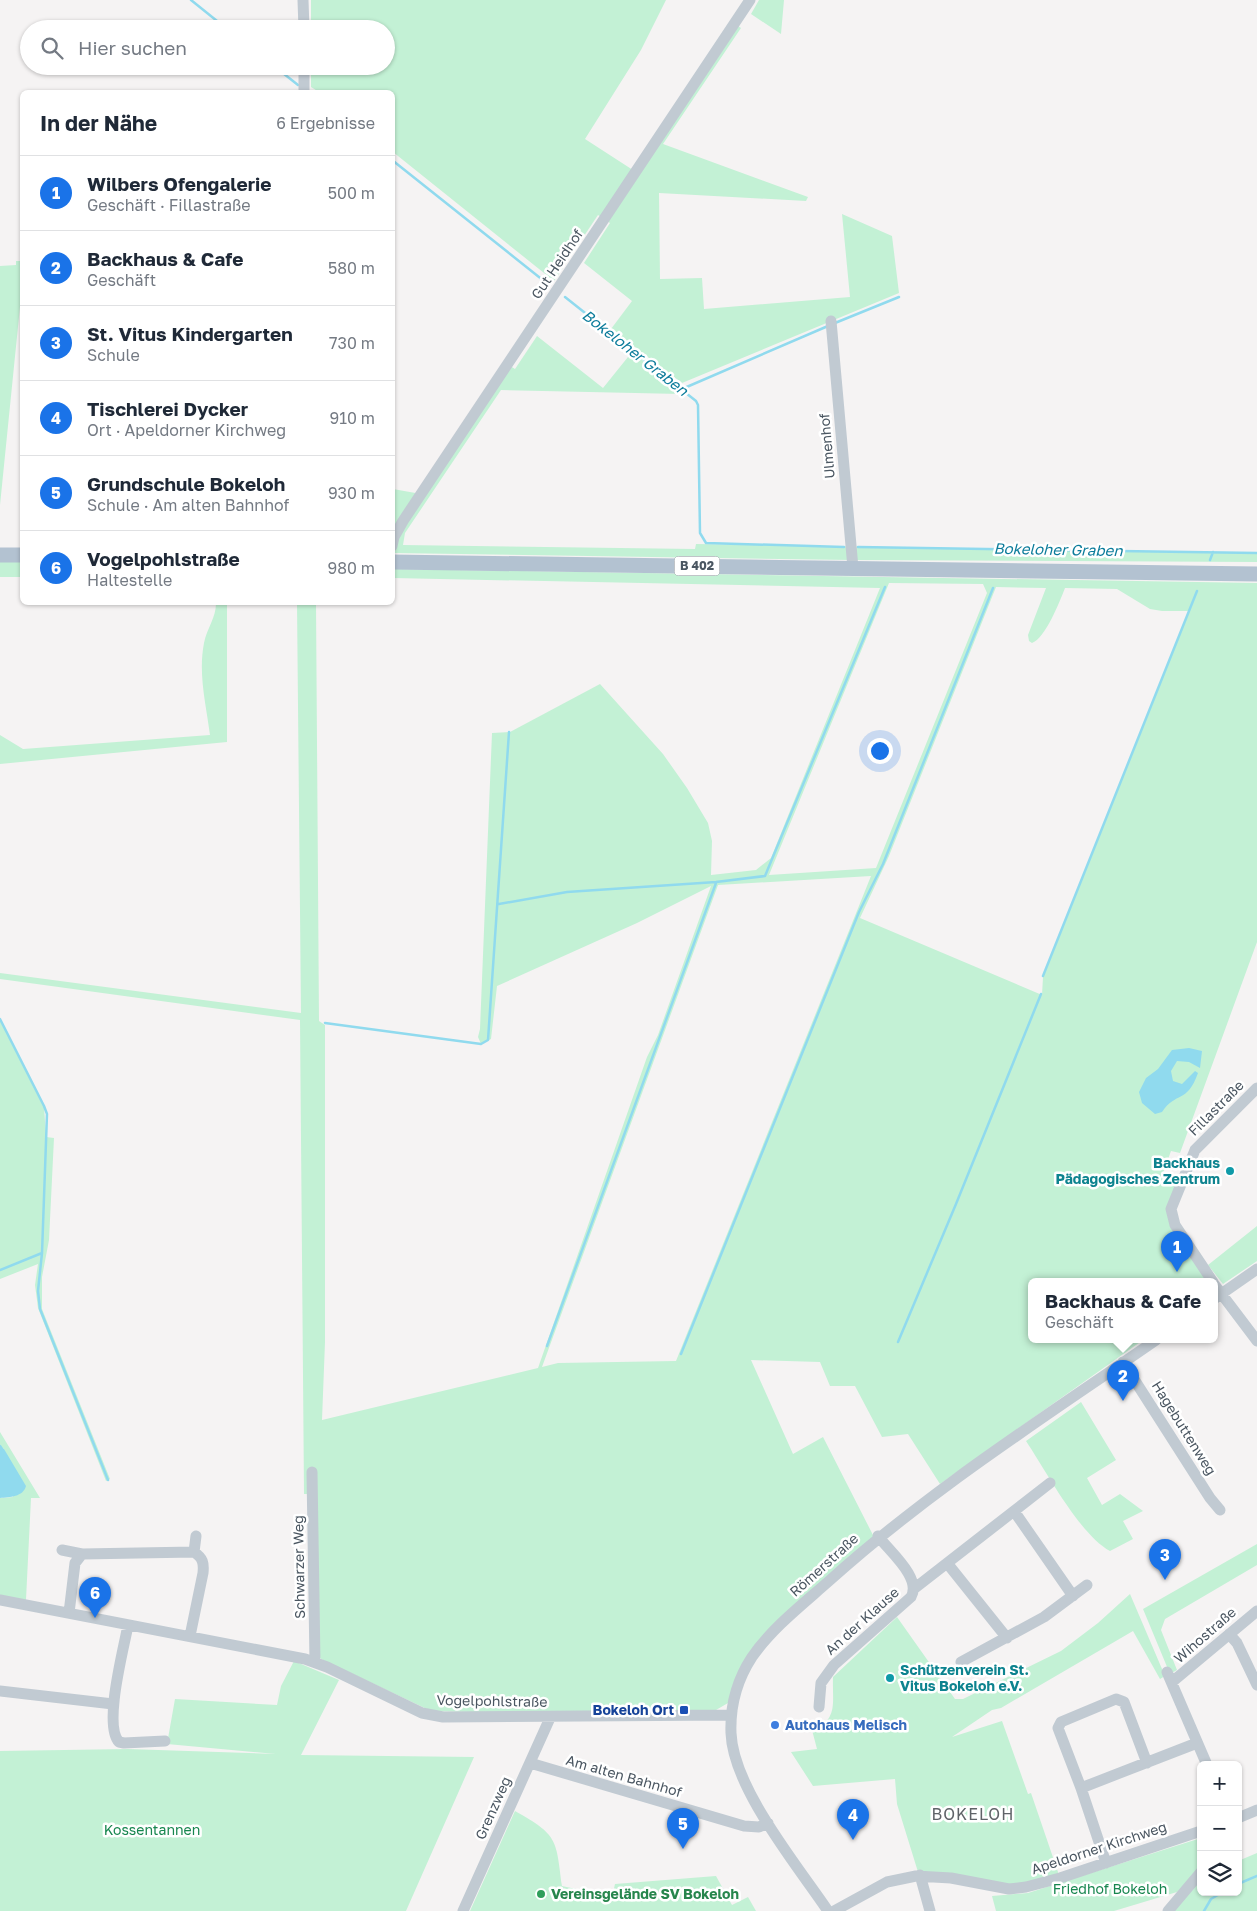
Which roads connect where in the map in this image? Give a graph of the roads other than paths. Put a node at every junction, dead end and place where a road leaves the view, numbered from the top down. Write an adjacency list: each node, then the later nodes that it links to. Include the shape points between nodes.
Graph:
1 (303, 0): 3 (street)
2 (750, 0): 7 (street, Gut Heidhof)
3 (304, 20)
4 (304, 75): 5 (street)
5 (304, 90)
6 (831, 322): 11 (street, Ulmenhof)
7 (395, 535)
8 (0, 555): 9 (main road)
9 (20, 555)
10 (395, 562): 11 (main road, B 402)
11 (853, 568): 12 (main road, B 402)
12 (1257, 574)
13 (1257, 1088): 15 (street, Fillastraße, via 1195,1150 1171,1209 1175,1225)
14 (1257, 1269): 16 (street)
15 (1211, 1278)
16 (1218, 1297): 17 (street, Fillastraße)
17 (1257, 1342)
18 (1152, 1343): 19 (street, Römerstraße)
19 (1123, 1362): 22 (street, Hagebuttenweg); 25 (street, Römerstraße)
20 (312, 1472): 40 (street, Schwarzer Weg)
21 (1050, 1483): 23 (street)
22 (1220, 1510)
23 (1014, 1511): 29 (street); 32 (street)
24 (196, 1536): 27 (street)
25 (878, 1536): 31 (street, An der Klause, via 913,1579); 46 (street, Römerstraße, via 796,1610 752,1656 737,1685)
26 (62, 1550): 28 (street)
27 (194, 1552): 28 (street); 38 (street, via 204,1564)
28 (82, 1554): 35 (street, via 75,1562)
29 (947, 1563): 31 (street); 39 (street)
30 (1087, 1585): 32 (street)
31 (915, 1588): 45 (street, An der Klause, via 911,1597 834,1665 821,1683)
32 (1072, 1596): 39 (street)
33 (0, 1600): 35 (street, Vogelpohlstraße)
34 (1257, 1611): 37 (street, Wihostraße)
35 (69, 1613): 36 (street, Vogelpohlstraße)
36 (128, 1625): 38 (street, Vogelpohlstraße); 44 (street)
37 (1229, 1634): 42 (street, via 1237,1643); 49 (street, Wihostraße, via 1170,1677)
38 (190, 1636): 40 (street, Vogelpohlstraße)
39 (1007, 1638): 41 (street)
40 (314, 1662): 47 (street, Vogelpohlstraße, via 430,1715)
41 (961, 1662)
42 (1257, 1685)
43 (0, 1691): 44 (street)
44 (113, 1704): 48 (street, via 114,1734 119,1742)
45 (818, 1708)
46 (731, 1715): 47 (street, Vogelpohlstraße); 56 (street, Römerstraße, via 732,1752 736,1764)
47 (550, 1718): 51 (street, Grenzweg)
48 (165, 1741)
49 (1197, 1743): 50 (street); 52 (street)
50 (1205, 1761)
51 (530, 1763): 56 (street, Am alten Bahnhof, via 744,1826 759,1827); 61 (street, Grenzweg)
52 (1147, 1763): 53 (street); 53 (street, via 1124,1702 1116,1699 1061,1722 1058,1728)
53 (1081, 1788): 58 (street)
54 (1257, 1810): 55 (street)
55 (1242, 1816)
56 (768, 1822): 62 (street, Römerstraße)
57 (1197, 1832): 58 (street, Apeldorner Kirchweg)
58 (1106, 1863): 59 (street, Apeldorner Kirchweg, via 1060,1878 1009,1889)
59 (920, 1875): 63 (street, Apeldorner Kirchweg, via 887,1882); 64 (street)
60 (1197, 1877): 65 (street)
61 (463, 1911)
62 (828, 1911)
63 (834, 1911)
64 (930, 1911)
65 (1168, 1911)

